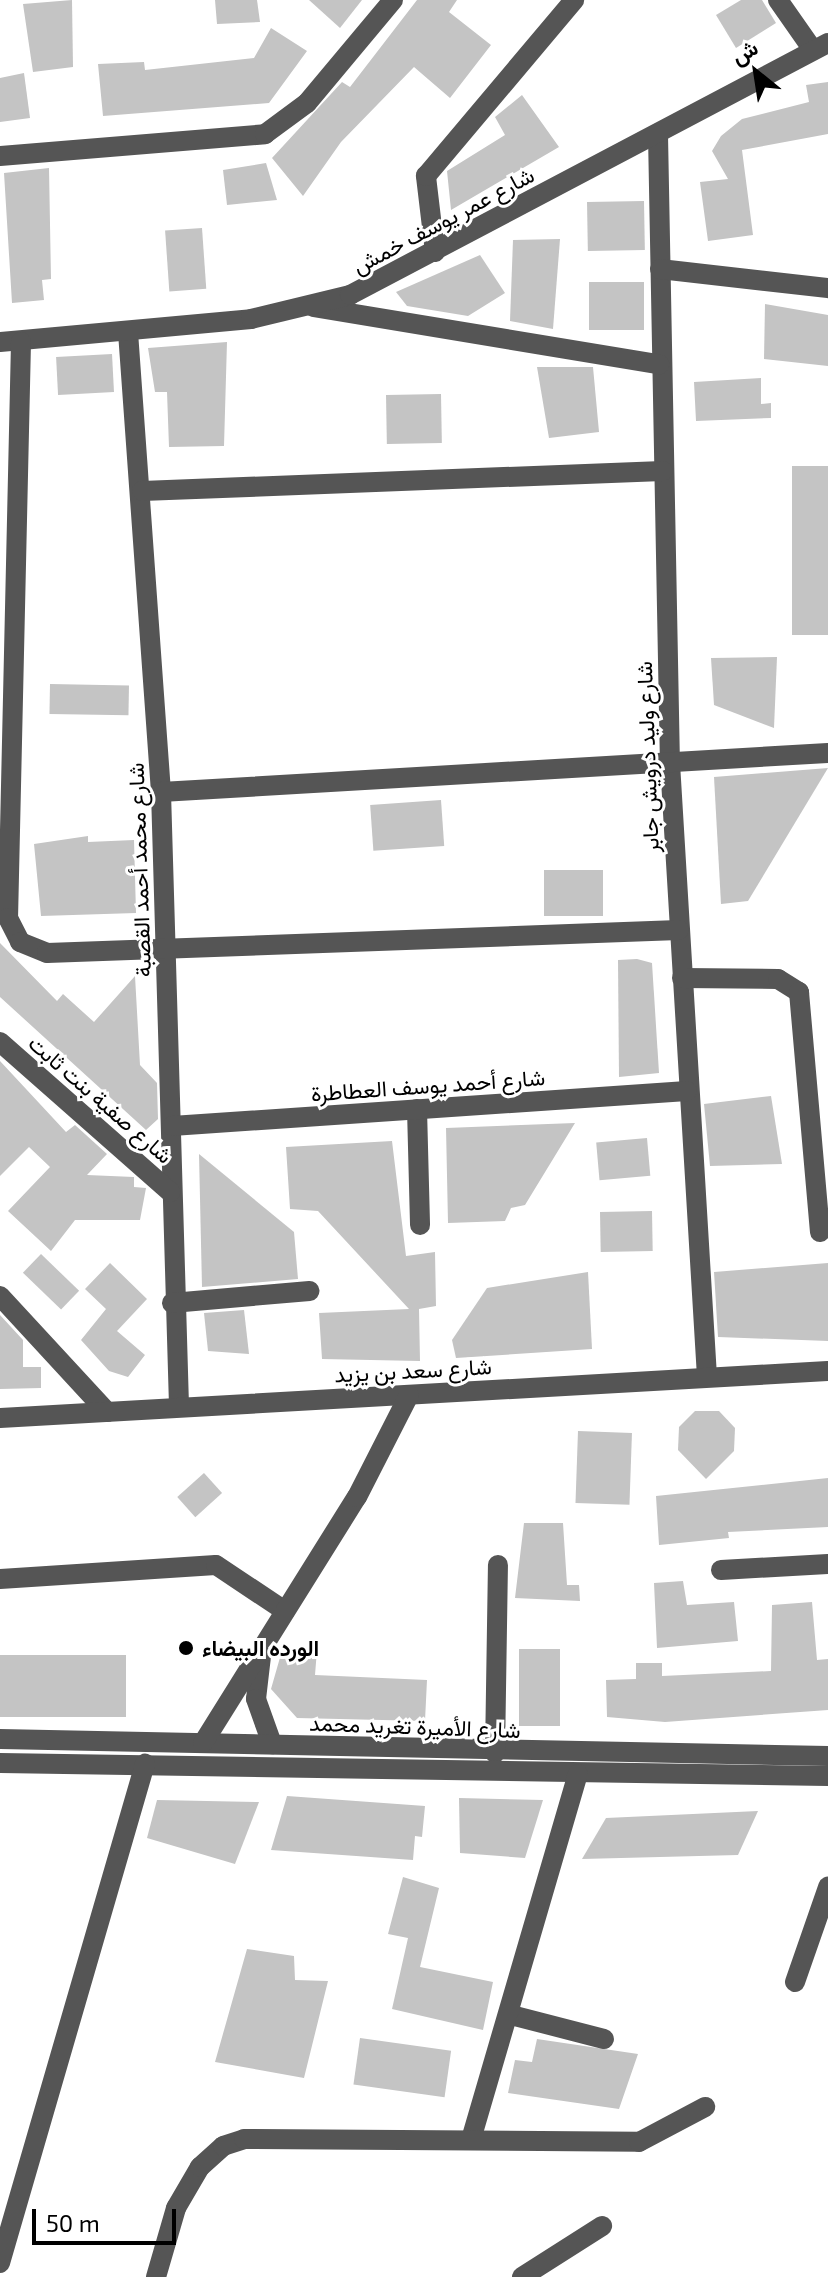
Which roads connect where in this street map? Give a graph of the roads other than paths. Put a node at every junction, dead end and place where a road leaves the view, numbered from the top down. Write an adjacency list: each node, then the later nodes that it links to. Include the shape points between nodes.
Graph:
1 (393, 0): 6 (street, via 307,103 265,134)
2 (574, 0): 7 (street, via 426,176)
3 (778, 0): 4 (street)
4 (820, 46): 5 (street, شارع عمر يوسف خمش)
5 (658, 135): 7 (street, شارع عمر يوسف خمش); 8 (street, شارع وليد درويش جابر)
6 (0, 156)
7 (435, 252): 10 (street, شارع عمر يوسف خمش)
8 (660, 269): 9 (street); 14 (street, شارع وليد درويش جابر)
9 (828, 288)
10 (313, 307): 11 (street, شارع عمر يوسف خمش); 14 (street)
11 (128, 332): 13 (street, شارع عمر يوسف خمش); 16 (street, شارع محمد أحمد القصبة)
12 (0, 342): 13 (street, شارع عمر يوسف خمش)
13 (21, 342): 21 (street, via 8,918 20,942 47,953)
14 (659, 364): 15 (street, شارع وليد درويش جابر)
15 (663, 471): 16 (street); 18 (street, شارع وليد درويش جابر)
16 (142, 491): 19 (street, شارع محمد أحمد القصبة)
17 (828, 753): 18 (street)
18 (670, 763): 19 (street); 20 (street, شارع وليد درويش جابر)
19 (161, 792): 21 (street, شارع محمد أحمد القصبة)
20 (679, 930): 21 (street); 22 (street, شارع وليد درويش جابر)
21 (167, 948): 26 (street, شارع محمد أحمد القصبة)
22 (682, 978): 24 (street, شارع وليد درويش جابر); 29 (street, via 778,979 799,992)
23 (0, 1042): 27 (street, شارع صفية بنت ثابت)
24 (687, 1091): 25 (street, شارع أحمد يوسف العطاطرة); 34 (street, شارع وليد درويش جابر)
25 (417, 1109): 26 (street, شارع أحمد يوسف العطاطرة); 28 (street)
26 (172, 1126): 27 (street, شارع محمد أحمد القصبة)
27 (170, 1192): 32 (street, شارع محمد أحمد القصبة)
28 (420, 1225)
29 (820, 1232)
30 (309, 1291): 32 (street)
31 (0, 1296): 37 (street)
32 (172, 1303): 36 (street, شارع محمد أحمد القصبة)
33 (828, 1371): 34 (street, شارع سعد بن يزيد)
34 (707, 1376): 35 (street, شارع سعد بن يزيد)
35 (409, 1395): 36 (street, شارع سعد بن يزيد); 43 (street, via 357,1497)
36 (179, 1406): 37 (street, شارع سعد بن يزيد)
37 (107, 1412): 38 (street, شارع سعد بن يزيد)
38 (0, 1418)
39 (828, 1564): 41 (street)
40 (498, 1565): 48 (street)
41 (721, 1570)
42 (0, 1579): 43 (street, via 199,1564 232,1572)
43 (285, 1611): 44 (street)
44 (262, 1647): 46 (street); 47 (street, via 256,1699)
45 (0, 1739): 46 (street, شارع الأميرة تغريد محمد)
46 (203, 1743): 47 (street, شارع الأميرة تغريد محمد)
47 (272, 1744): 48 (street, شارع الأميرة تغريد محمد)
48 (495, 1753): 49 (street, شارع الأميرة تغريد محمد)
49 (828, 1756)
50 (0, 1763): 51 (street, شارع الأميرة تغريد محمد)
51 (145, 1764): 52 (street, شارع الأميرة تغريد محمد); 61 (street)
52 (578, 1774): 53 (street, شارع الأميرة تغريد محمد); 56 (street)
53 (828, 1776)
54 (828, 1887): 55 (street)
55 (795, 1982)
56 (511, 2015): 57 (street); 59 (street)
57 (604, 2039)
58 (705, 2107): 59 (street, via 639,2142)
59 (472, 2136): 62 (street, via 257,2138 223,2146 176,2208)
60 (602, 2226): 63 (street)
61 (0, 2263)
62 (156, 2277)
63 (522, 2277)

